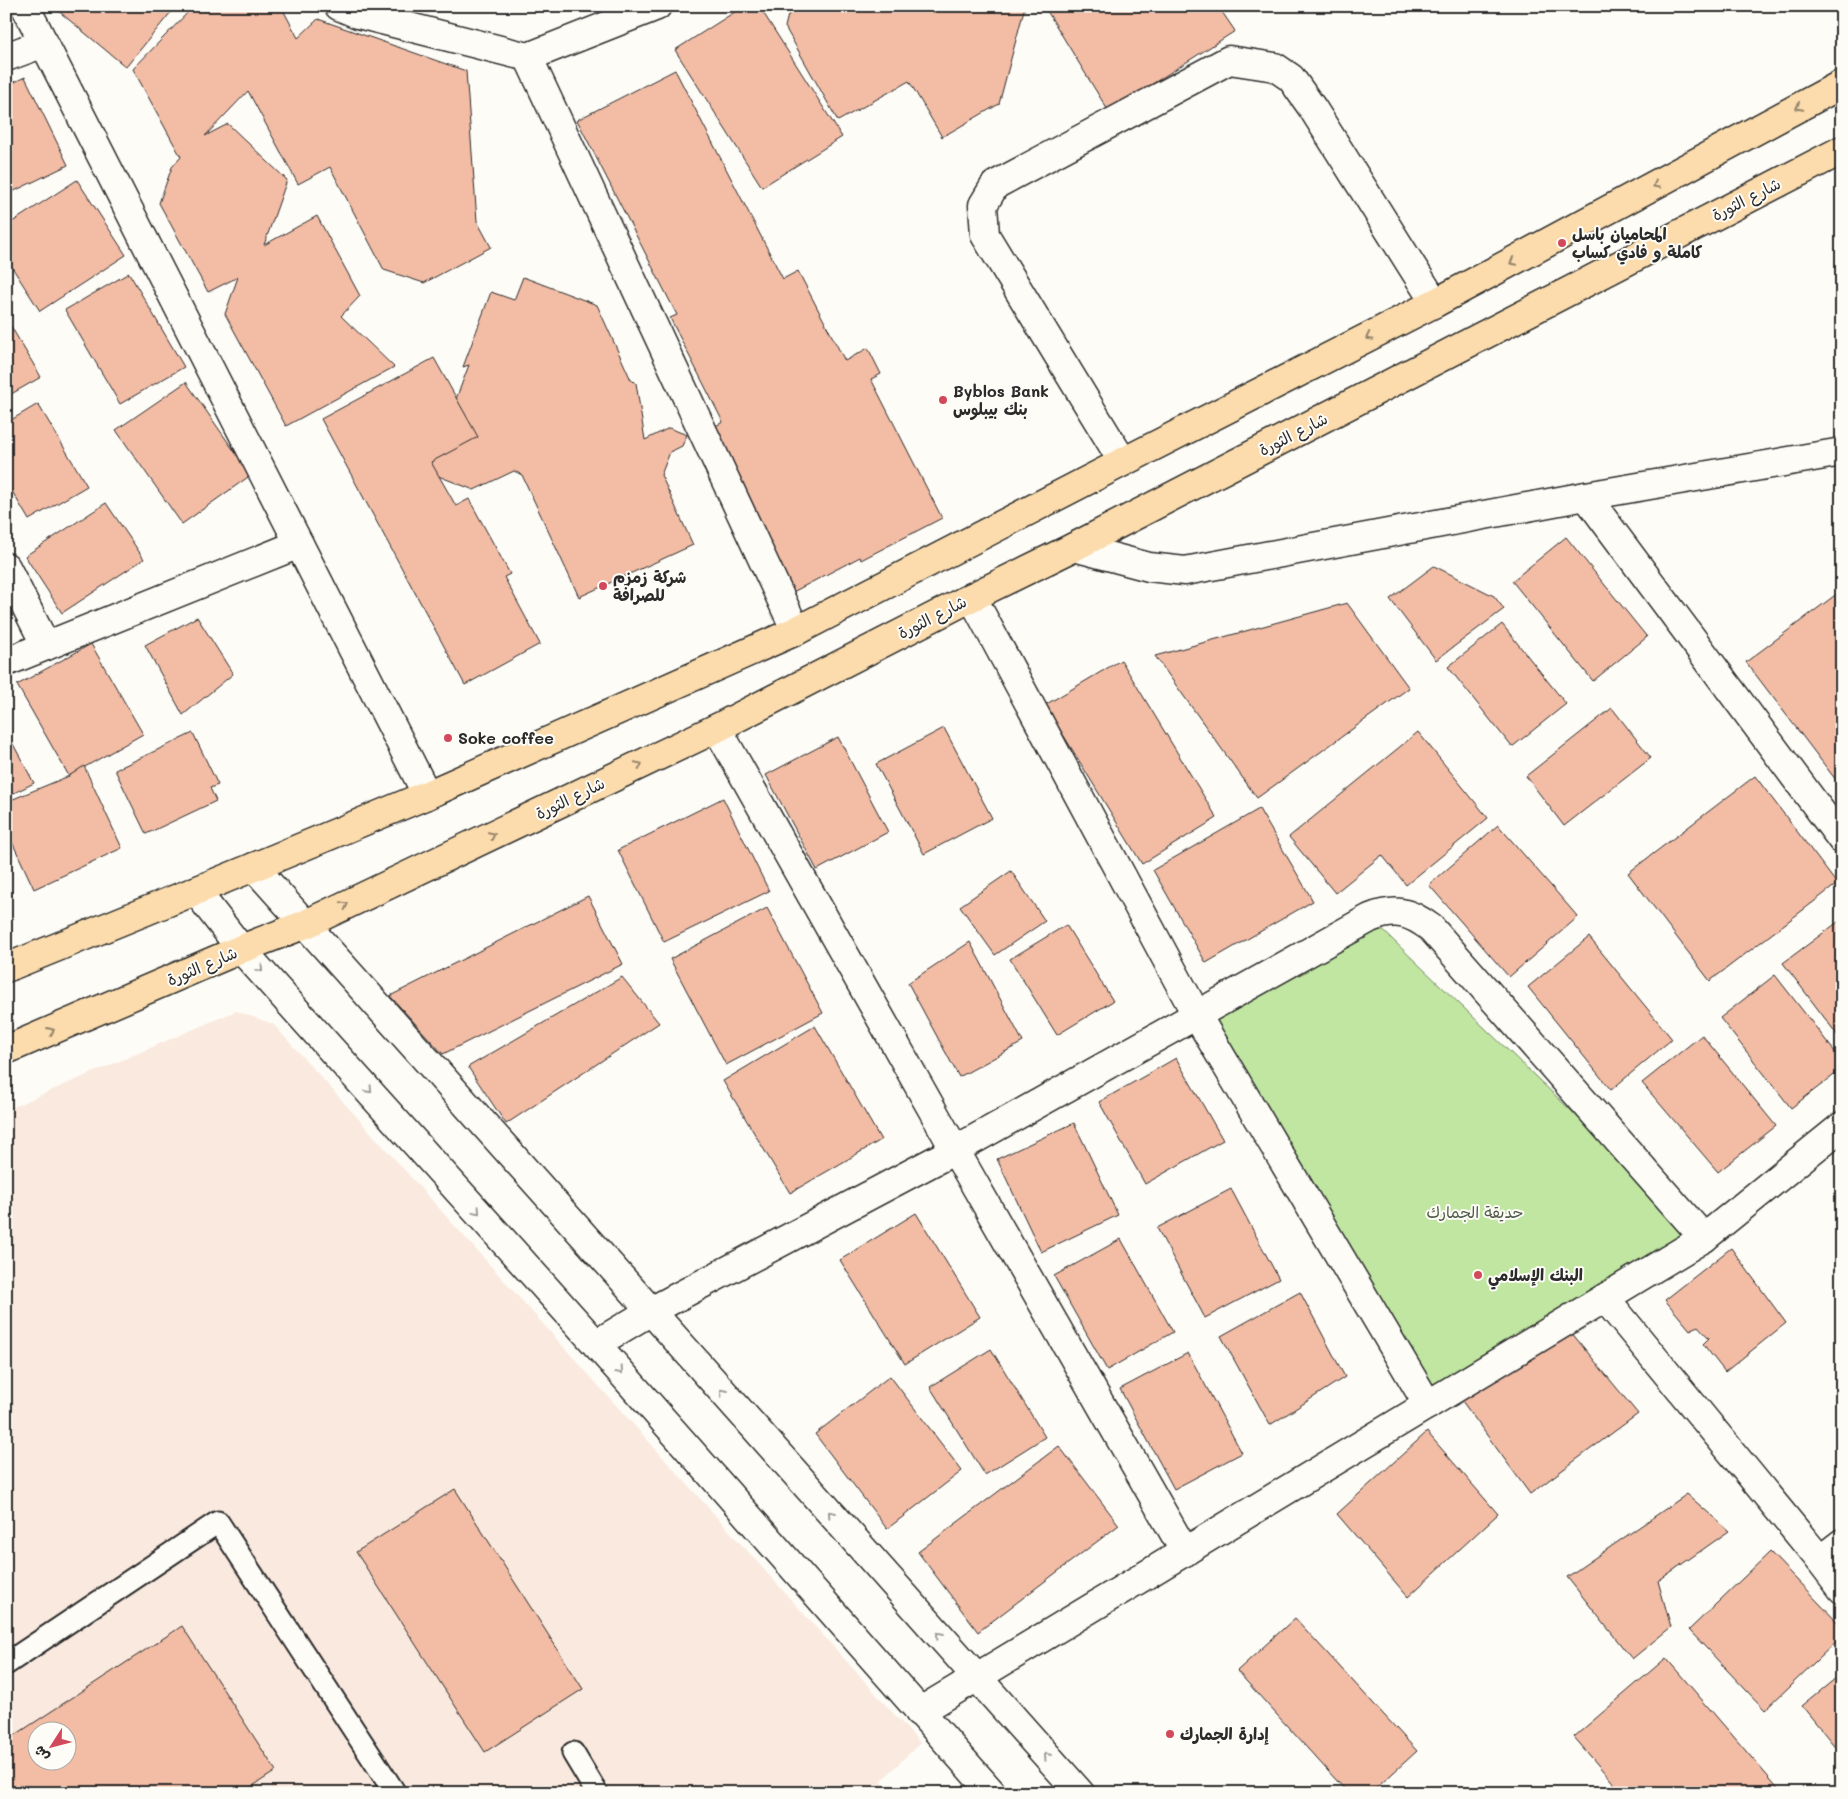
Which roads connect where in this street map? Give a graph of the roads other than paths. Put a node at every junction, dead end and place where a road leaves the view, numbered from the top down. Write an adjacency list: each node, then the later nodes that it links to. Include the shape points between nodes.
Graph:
1 (25, 6): 4 (street)
2 (339, 6): 6 (street, via 358,14)
3 (657, 6): 6 (street)
4 (44, 43): 5 (street); 13 (street)
5 (6, 57)
6 (528, 57): 17 (street)
7 (1842, 84): 9 (main road, one-way to 9)
8 (1842, 150): 14 (main road, شارع الثورة)
9 (1435, 303): 11 (main road, one-way to 11); 11 (street, via 1291,78 1275,67 1229,60 995,185 983,205 984,235)
10 (1842, 452): 12 (street)
11 (1123, 462): 17 (main road)
12 (1586, 496): 14 (street, via 1186,570 1149,567); 22 (street)
13 (299, 544): 18 (street); 21 (street)
14 (1074, 547): 16 (main road, شارع الثورة)
15 (6, 567): 18 (street)
16 (972, 597): 20 (main road, شارع الثورة); 28 (street)
17 (796, 631): 21 (main road)
18 (46, 646): 19 (street)
19 (6, 662)
20 (716, 728): 25 (main road, شارع الثورة, one-way to 20); 31 (street)
21 (427, 795): 23 (main road)
22 (1840, 833)
23 (254, 867): 24 (main road); 25 (street)
24 (196, 891): 26 (street); 27 (main road)
25 (306, 924): 26 (main road, شارع الثورة); 34 (street)
26 (241, 948): 29 (main road, شارع الثورة, one-way to 26); 35 (street, one-way to 35)
27 (6, 968)
28 (1196, 1014): 31 (street); 32 (street, via 1370,918 1399,912 1416,917 1431,928); 36 (street)
29 (6, 1050)
30 (1842, 1126): 32 (street)
31 (955, 1150): 34 (street); 38 (street)
32 (1704, 1238): 33 (street)
33 (1605, 1298): 36 (street); 39 (street)
34 (652, 1310): 35 (street); 42 (street, one-way to 34)
35 (596, 1344): 43 (street, one-way to 43)
36 (1428, 1405): 38 (street)
37 (1842, 1543): 39 (street)
38 (1185, 1552): 42 (street)
39 (1820, 1560): 40 (street)
40 (1842, 1589)
41 (6, 1664): 45 (lane, via 218,1522)
42 (976, 1678): 43 (street); 48 (street, one-way to 42)
43 (920, 1712): 47 (street)
44 (573, 1753): 46 (lane)
45 (391, 1792)
46 (597, 1793)
47 (992, 1793)
48 (1080, 1793)

